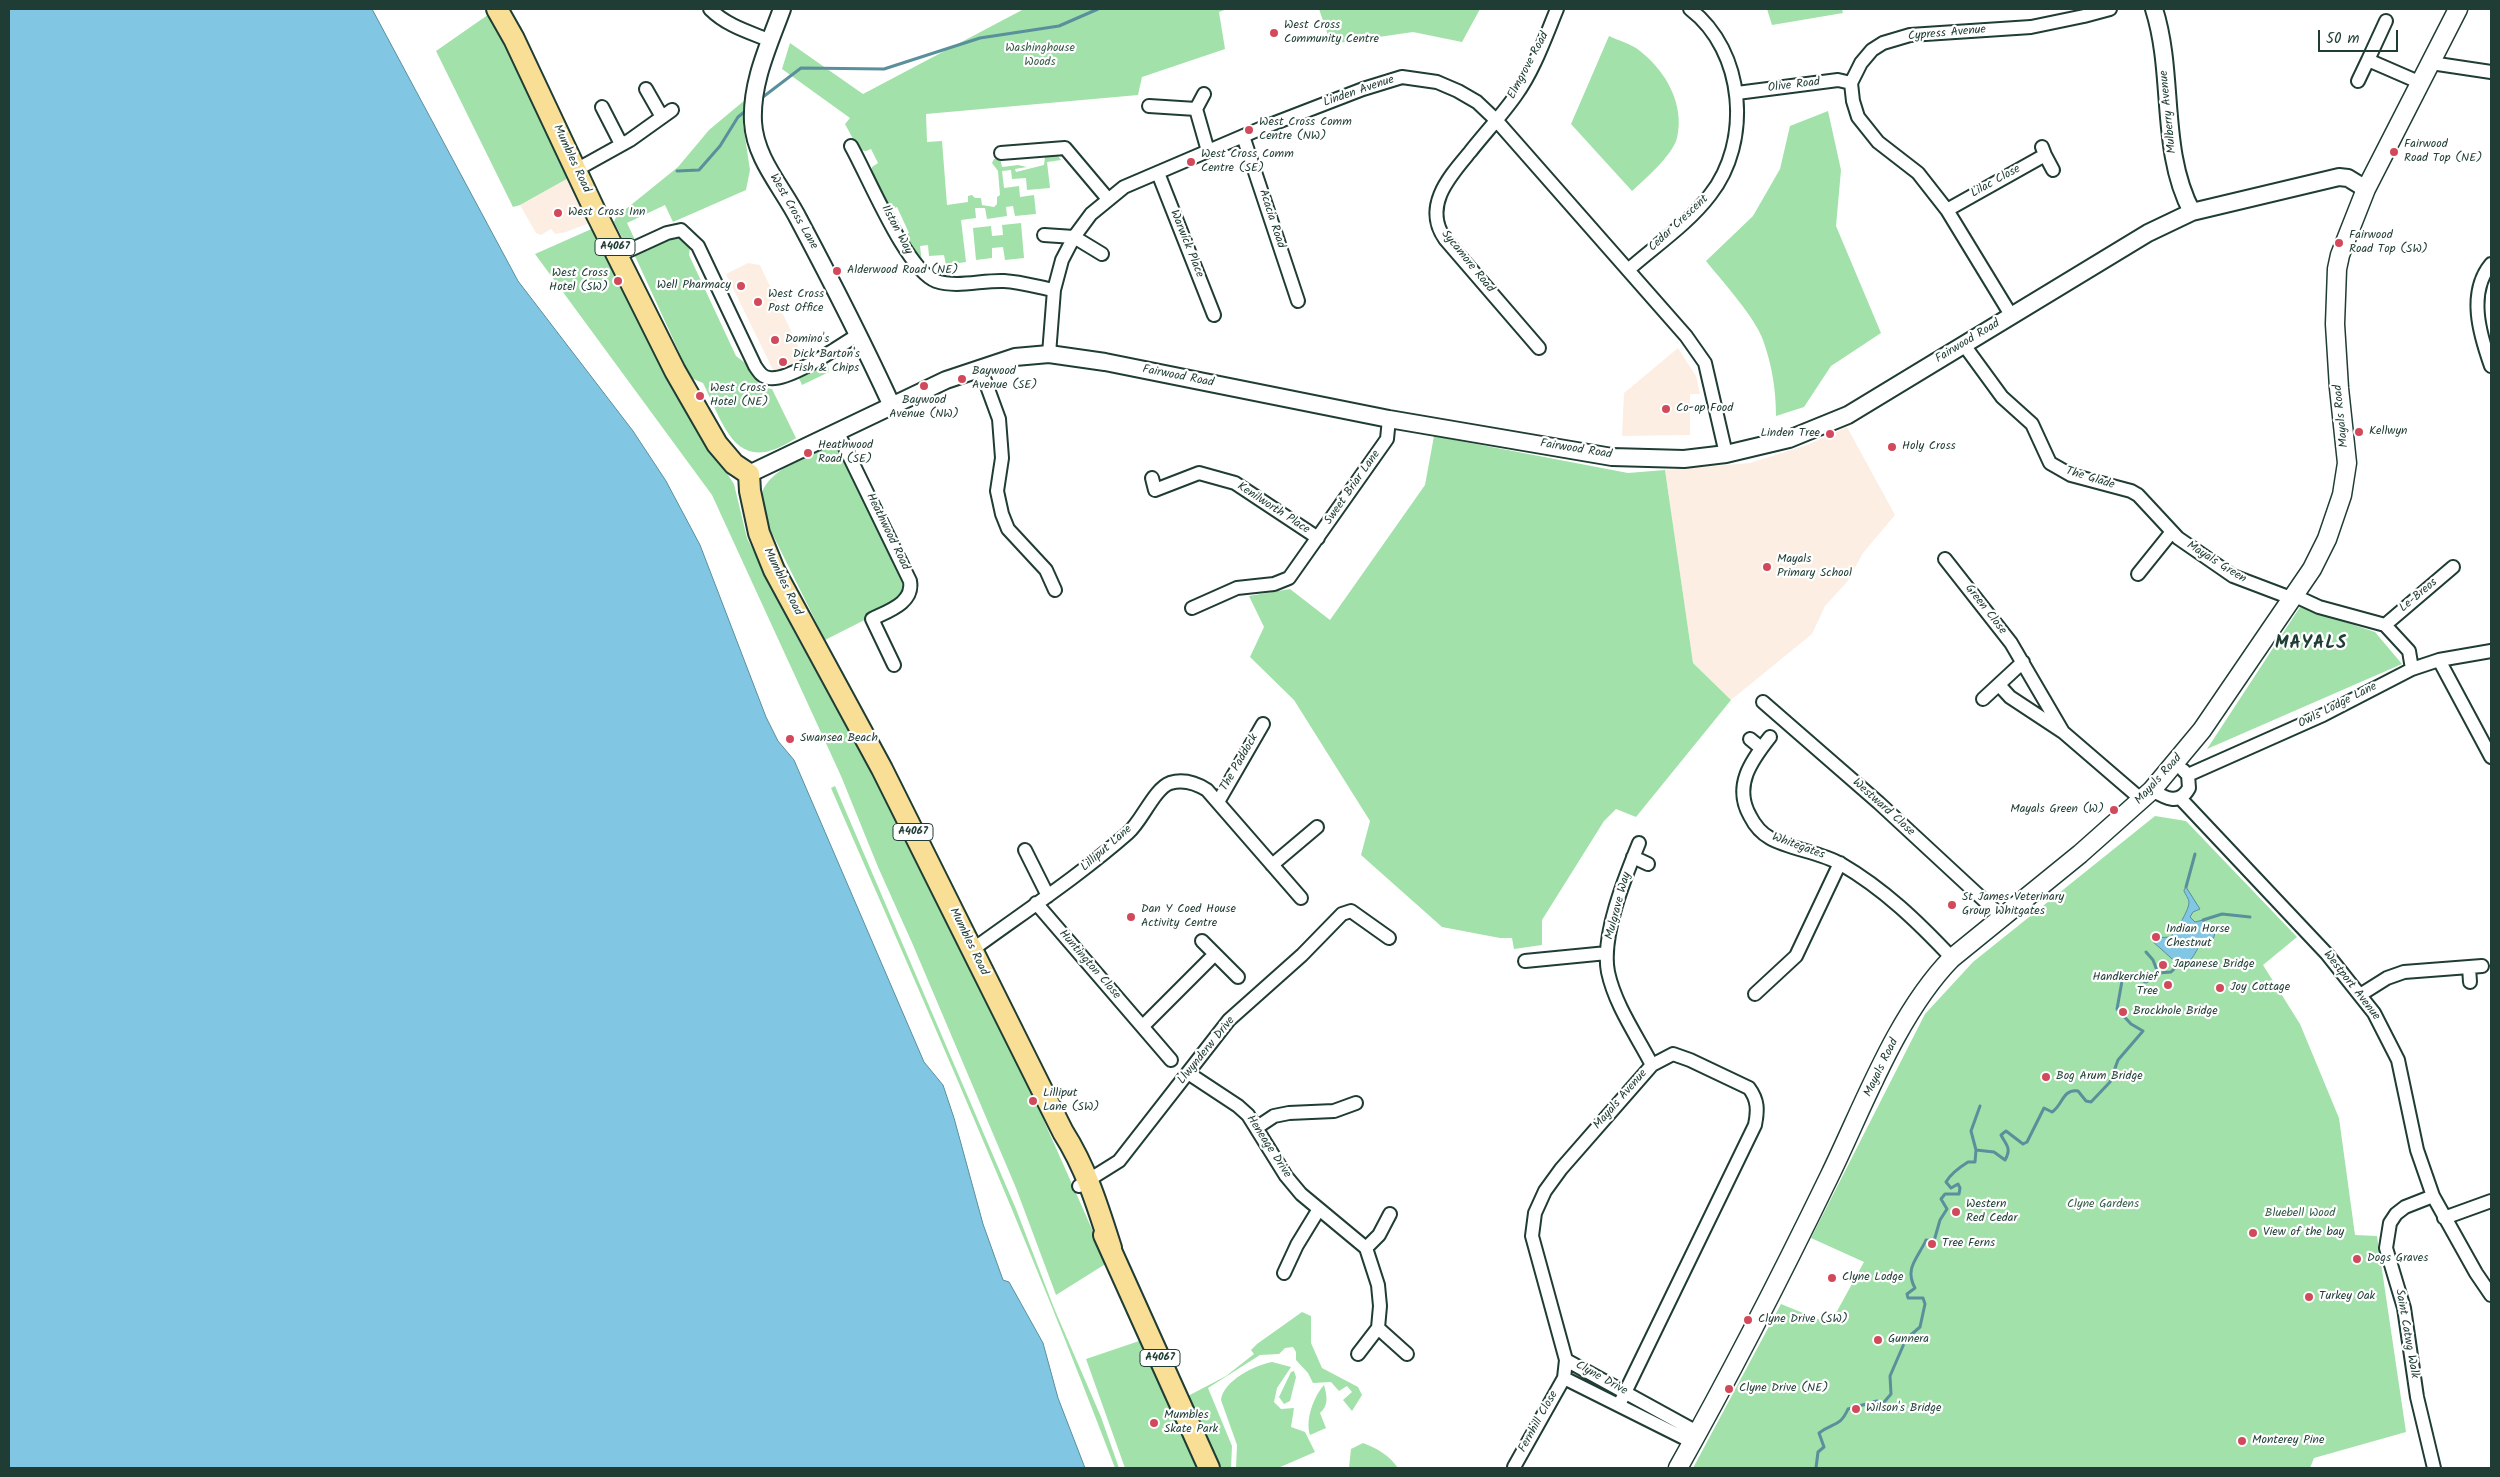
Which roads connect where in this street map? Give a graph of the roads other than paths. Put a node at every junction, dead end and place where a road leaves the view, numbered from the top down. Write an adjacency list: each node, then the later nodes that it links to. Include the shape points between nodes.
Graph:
1 (497, 9): 29 (main road, Mumbles Road / A4067)
2 (710, 9): 10 (street, via 734,27)
3 (1557, 9): 23 (street, Elmgrove Road, via 1517,94)
4 (1690, 9): 18 (street, Cedar Crescent, via 1711,30 1726,54)
5 (2110, 9): 15 (street, Cypress Avenue, via 2031,27 1910,35 1872,50)
6 (2154, 9): 35 (street, Mulberry Avenue, via 2167,84 2175,171)
7 (2458, 9): 12 (main road, Mayals Road)
8 (785, 10): 10 (street, West Cross Lane)
9 (2386, 21): 11 (street)
10 (771, 41): 46 (street, West Cross Lane, via 756,84 753,122 760,151)
11 (2368, 60): 14 (street); 16 (street)
12 (2431, 63): 13 (street); 16 (main road, Mayals Road)
13 (2491, 72)
14 (2358, 81)
15 (1851, 83): 18 (street, Olive Road, via 1838,80); 34 (street, via 1856,109 1867,129 1878,142 1918,173)
16 (2421, 83): 32 (main road, Mayals Road)
17 (646, 89): 25 (street, via 667,114)
18 (1737, 93): 41 (street, Cedar Crescent, via 1733,147 1721,179 1694,212)
19 (1204, 94): 22 (street)
20 (1149, 106): 22 (street)
21 (602, 107): 25 (street)
22 (1196, 109): 27 (street)
23 (1496, 120): 24 (street, Linden Avenue, via 1458,91 1437,82 1402,77); 41 (street, Linden Avenue); 48 (street, Sycamore Road, via 1445,182 1437,208 1437,224 1445,239)
24 (1243, 136): 27 (street, Linden Avenue); 43 (street, Acacia Road)
25 (621, 144): 29 (street)
26 (851, 146): 42 (street, Ilston Way, via 906,253 922,273 935,281 950,284 1006,281)
27 (1208, 150): 31 (street, Linden Avenue)
28 (1001, 153): 33 (street, via 1065,148)
29 (576, 170): 39 (main road, Mumbles Road / A4067)
30 (2053, 170): 34 (street, Lilac Close, via 2043,151)
31 (1158, 172): 33 (street, Linden Avenue, via 1124,187); 44 (street, Warwick Place)
32 (2366, 188): 35 (street, Fairwood Road, via 2339,177); 64 (main road, Mayals Road, via 2340,255 2338,269 2335,324 2347,463 2342,495 2327,539 2312,569)
33 (1108, 200): 37 (street, Linden Avenue, via 1091,214)
34 (1947, 210): 45 (street)
35 (2192, 212): 45 (street, Fairwood Road, via 2148,233)
36 (1044, 235): 37 (street)
37 (1074, 237): 38 (street); 42 (street, Linden Avenue, via 1062,260)
38 (1102, 254)
39 (619, 255): 46 (street, via 681,230 698,246 762,376 778,378 809,365); 56 (main road, Mumbles Road / A4067, via 675,371 717,444 734,464)
40 (2491, 264): 50 (street, via 2484,272 2476,305 2482,342)
41 (1628, 270): 55 (street, Linden Avenue, via 1686,336 1705,363)
42 (1054, 290): 49 (street, Linden Avenue)
43 (1298, 301)
44 (1214, 315)
45 (2012, 316): 47 (street, Fairwood Road)
46 (859, 334): 52 (street, West Cross Lane)
47 (1964, 345): 55 (street, Fairwood Road, via 1848,415 1789,439); 58 (street, The Glade, via 2002,397 2032,424 2050,463 2071,475 2138,495)
48 (1539, 348)
49 (1049, 354): 51 (street, Fairwood Road, via 1014,357); 53 (street, Fairwood Road)
50 (2491, 366)
51 (980, 367): 52 (street, Fairwood Road); 63 (street, via 999,419 1002,458 997,491 1002,514 1008,529 1046,570)
52 (892, 406): 54 (street, Fairwood Road)
53 (1389, 419): 55 (street, Fairwood Road, via 1612,456 1684,459); 59 (street, Sweet Briar Lane, via 1387,439)
54 (838, 430): 56 (street, Fairwood Road); 70 (street, Heathwood Road, via 911,587 900,605 868,621)
55 (1726, 454)
56 (750, 474): 98 (main road, Mumbles Road / A4067, via 750,491 760,533 774,570 882,769)
57 (1152, 478): 59 (street, Kenilworth Place, via 1155,490 1199,473 1235,483)
58 (2171, 533): 62 (street); 64 (street, Mayals Green, via 2233,576)
59 (1318, 538): 65 (street, Sweet Briar Lane, via 1289,578 1274,584 1237,588)
60 (1944, 560): 69 (street, Green Close, via 1985,607)
61 (2453, 567): 66 (street, Le-Breos)
62 (2138, 574)
63 (1055, 590)
64 (2292, 597): 66 (street, Mayals Green); 81 (main road, Mayals Road, via 2202,730)
65 (1192, 608)
66 (2385, 625): 71 (street, via 2409,651)
67 (2491, 651): 68 (street, Owls Lodge Lane)
68 (2438, 660): 71 (street, Owls Lodge Lane); 80 (street)
69 (2023, 662): 72 (street); 76 (street, Green Close)
70 (894, 665)
71 (2412, 670): 81 (street, Owls Lodge Lane, via 2323,715)
72 (1999, 685): 73 (street); 76 (street, Green Close, via 2010,697)
73 (1983, 699)
74 (1763, 702): 95 (street, Westward Close)
75 (1263, 724): 84 (street, The Paddock)
76 (2063, 732): 82 (street, Green Close)
77 (1770, 737): 79 (street, Whitegates)
78 (1750, 739): 79 (street)
79 (1762, 748): 89 (street, Whitegates, via 1747,772 1741,793 1755,825 1770,838)
80 (2491, 757)
81 (2182, 769): 82 (main road, Mayals Road); 83 (street, via 2189,788)
82 (2147, 795): 83 (street, Green Close, via 2173,800); 95 (main road, Mayals Road, via 2080,854)
83 (2180, 798): 108 (street, Westport Avenue, via 2327,954)
84 (1218, 802): 91 (street, Lilliput Lane); 92 (street, Lilliput Lane, via 1194,782 1170,783 1130,831)
85 (1317, 827): 91 (street)
86 (1638, 844): 88 (street, Mulgrave Way)
87 (1025, 850): 92 (street)
88 (1633, 857): 90 (street, Mulgrave Way); 99 (street, Mulgrave Way, via 1614,914)
89 (1840, 863): 101 (street, Whitegates, via 1894,900); 107 (street, Whitegates, via 1796,956)
90 (1648, 864)
91 (1272, 865): 93 (street, Lilliput Lane)
92 (1048, 896): 94 (street, Lilliput Lane)
93 (1301, 898)
94 (1036, 903): 98 (street, Lilliput Lane); 109 (street, Huntington Close)
95 (2001, 916): 101 (main road, Mayals Road)
96 (1389, 938): 112 (street, Llwynderw Drive, via 1351,912 1342,914 1302,956 1230,1020)
97 (1202, 941): 100 (street)
98 (972, 950): 115 (main road, Mumbles Road / A4067, via 1063,1132 1079,1157)
99 (1607, 953): 102 (street); 111 (street, Mulgrave Way, via 1608,971 1615,993)
100 (1215, 954): 105 (street); 109 (street)
101 (1952, 958): 131 (main road, Mayals Road, via 1934,976 1893,1044 1773,1292)
102 (1526, 960)
103 (2482, 966): 104 (street)
104 (2469, 967): 106 (street); 108 (street, via 2404,972 2387,978)
105 (1238, 977)
106 (2470, 982)
107 (1755, 994)
108 (2360, 995): 116 (street, Westport Avenue, via 2374,1013 2398,1060 2417,1150)
109 (1143, 1026): 110 (street, Huntington Close)
110 (1171, 1060)
111 (1652, 1065): 127 (street, Mayals Avenue, via 1561,1169 1545,1191 1536,1213 1532,1236); 129 (street, Mayals Avenue, via 1673,1054 1683,1056 1749,1088 1755,1096 1758,1110 1755,1125)
112 (1188, 1073): 114 (street, Heneage Drive, via 1238,1106); 115 (street, Llwynderw Drive, via 1119,1161)
113 (1356, 1103): 114 (street, via 1334,1111 1281,1114)
114 (1256, 1128): 118 (street, Heneage Drive, via 1286,1176)
115 (1084, 1183): 132 (main road, Mumbles Road / A4067)
116 (2433, 1196): 120 (street, Westport Avenue); 135 (street, Saint Catwg Walk, via 2396,1214 2390,1223 2386,1248 2404,1308 2417,1397)
117 (2491, 1201): 120 (street)
118 (1319, 1209): 121 (street, Heneage Drive); 122 (street, via 1296,1245)
119 (1390, 1214): 121 (street, via 1379,1235)
120 (2444, 1218): 123 (street, Westport Avenue)
121 (1366, 1248): 124 (street, via 1378,1286)
122 (1284, 1273)
123 (2491, 1295)
124 (1378, 1328): 125 (street); 126 (street)
125 (1358, 1354)
126 (1407, 1354)
127 (1566, 1360): 128 (street, Clyne Drive); 129 (street, Clyne Drive)
128 (1564, 1378): 130 (street, Clyne Drive); 133 (street, Fernhill Close)
129 (1625, 1393): 130 (street, Mayals Avenue); 131 (street, Clyne Drive)
130 (1619, 1405): 131 (street, Clyne Drive)
131 (1695, 1437): 134 (main road, Mayals Road)
132 (1209, 1468)
133 (1514, 1468)
134 (1678, 1468)
135 (2434, 1468)

